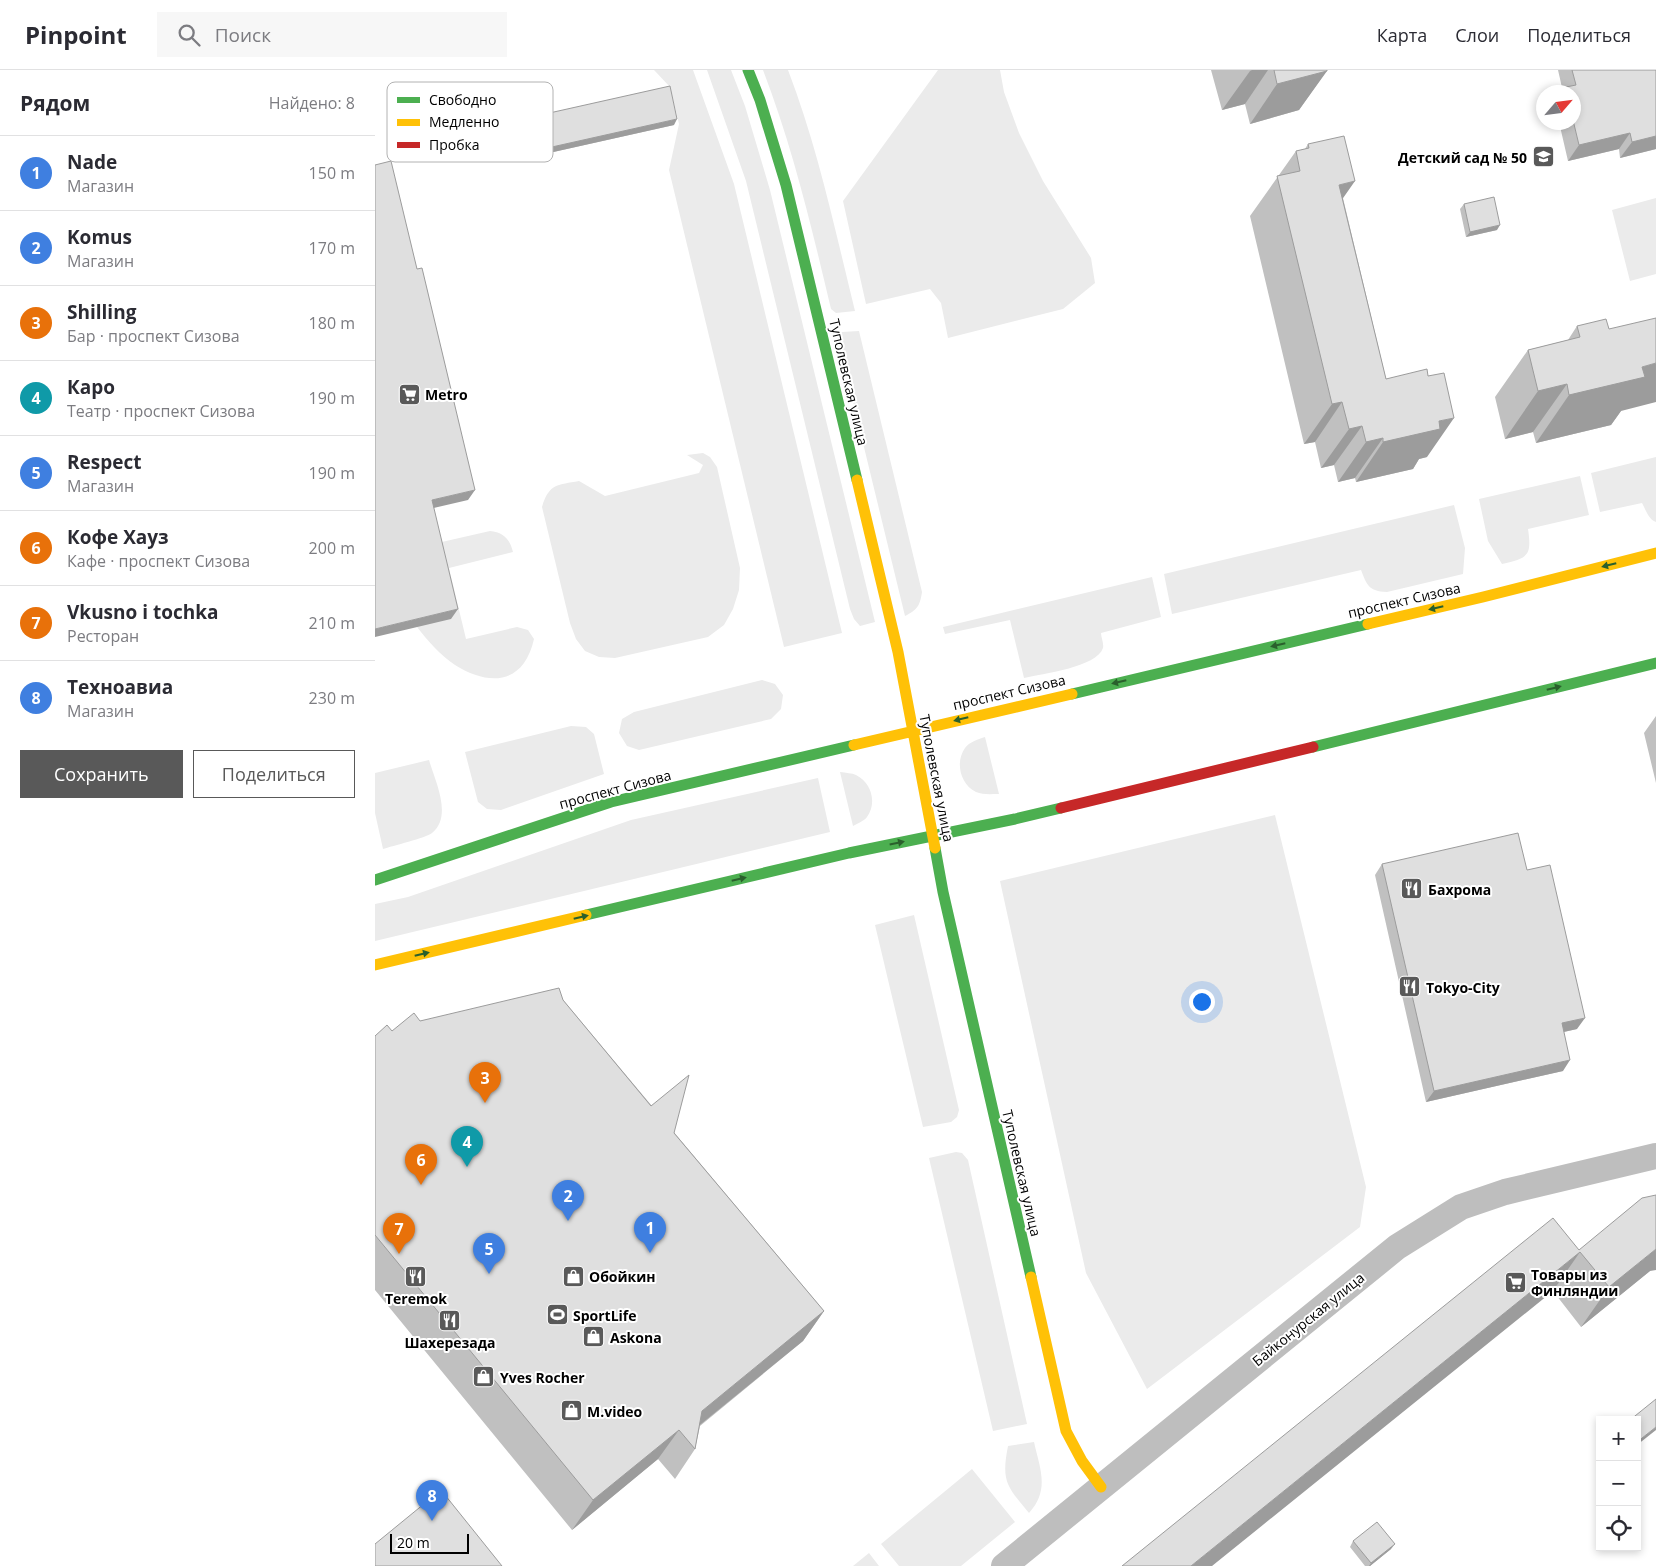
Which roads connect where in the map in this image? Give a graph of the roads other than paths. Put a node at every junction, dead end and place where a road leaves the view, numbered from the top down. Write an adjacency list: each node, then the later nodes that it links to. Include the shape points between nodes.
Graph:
1 (748, 70): 4 (street, Туполевская улица, via 786,186 898,652)
2 (1656, 553): 4 (street, проспект Сизова, one-way to 4, via 1483,597)
3 (1656, 663): 5 (street, one-way to 3, via 1015,819)
4 (912, 731): 5 (street, Туполевская улица); 6 (street, проспект Сизова, via 611,802)
5 (933, 836): 7 (street, one-way to 5); 9 (street, Туполевская улица, via 1066,1431 1082,1462)
6 (375, 880)
7 (375, 965)
8 (1656, 1156): 9 (street, Байконурская улица, via 1505,1192 1461,1207 1397,1247)
9 (1101, 1487): 10 (street, Байконурская улица)
10 (1003, 1566)

